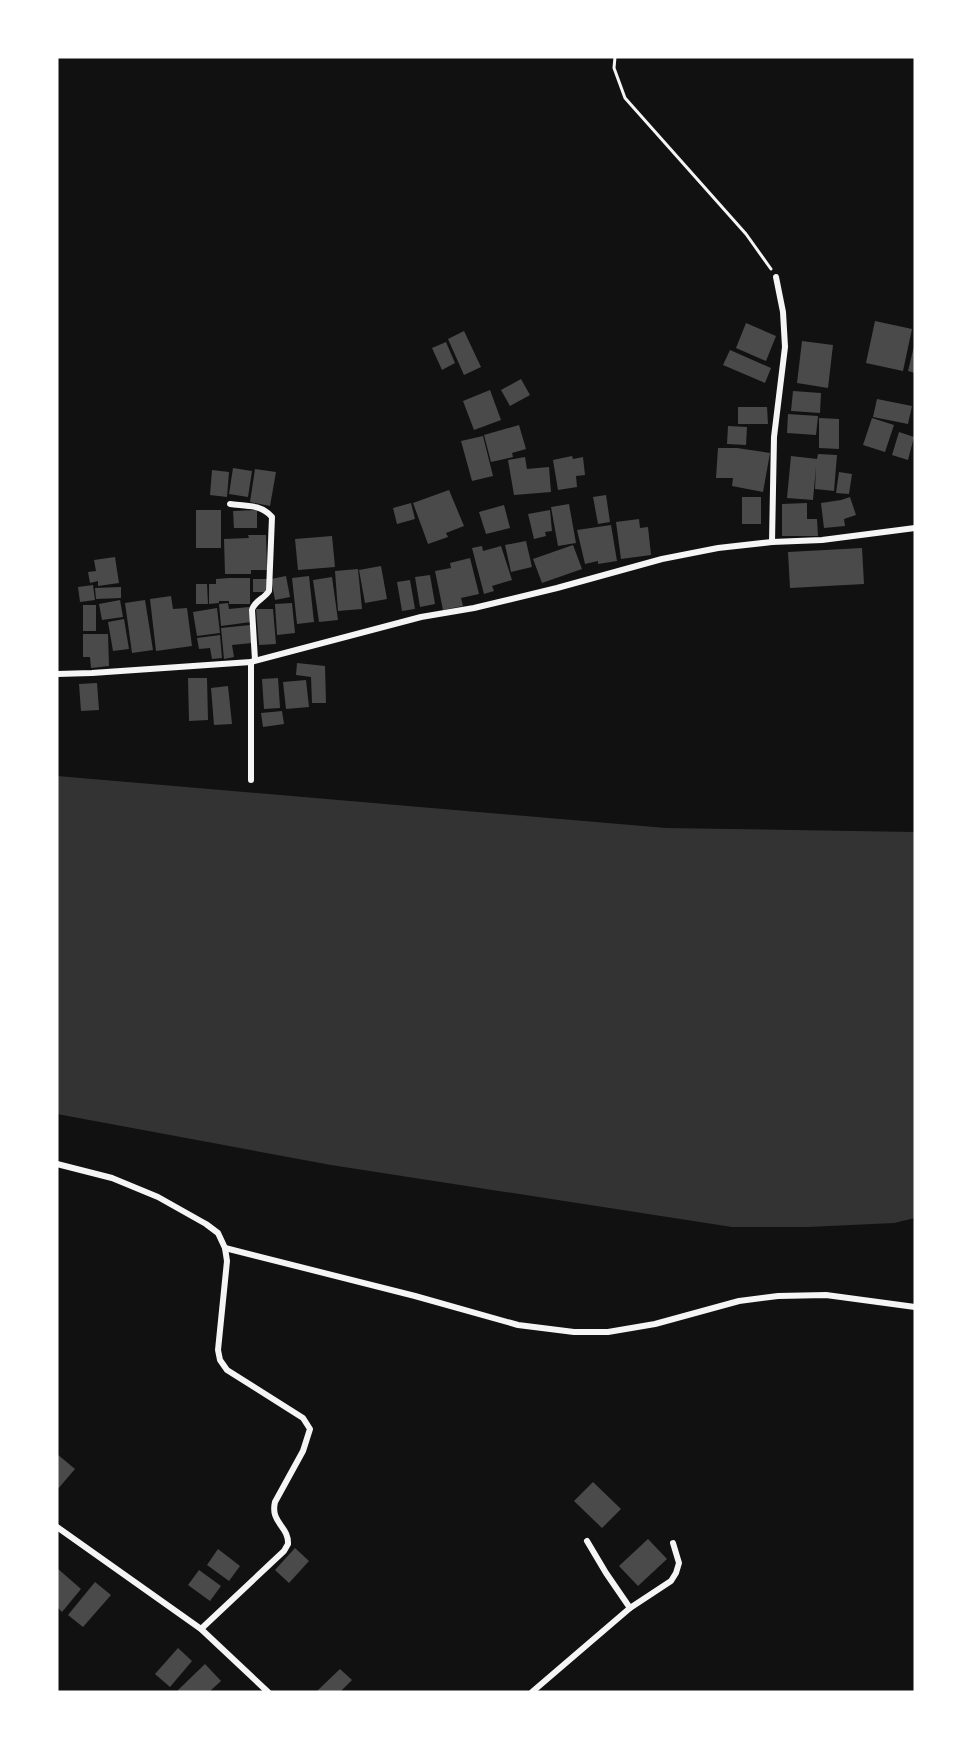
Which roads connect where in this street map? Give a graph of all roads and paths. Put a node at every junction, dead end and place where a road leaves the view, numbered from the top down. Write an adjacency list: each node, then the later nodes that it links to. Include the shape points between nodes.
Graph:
1 (615, 57): 2 (path, via 614,68 625,98 746,234)
2 (776, 277): 5 (street, via 784,347 774,437)
3 (230, 504): 6 (street, via 258,507 272,517 269,591 252,610)
4 (915, 528): 5 (street)
5 (772, 542): 6 (street, via 662,559)
6 (253, 661): 7 (street); 8 (street)
7 (57, 674)
8 (251, 780)
9 (57, 1164): 10 (street, via 112,1178 158,1197 218,1233)
10 (225, 1248): 11 (street, via 518,1324 574,1332 608,1332 655,1324 740,1301 778,1296 826,1295); 16 (street, via 220,1360 227,1370 303,1418 310,1429 273,1508 288,1544)
11 (915, 1307)
12 (57, 1527): 16 (street)
13 (588, 1541): 15 (street)
14 (673, 1543): 15 (street, via 679,1563 671,1581)
15 (630, 1608): 18 (street)
16 (201, 1629): 17 (street)
17 (268, 1692)
18 (532, 1692)

